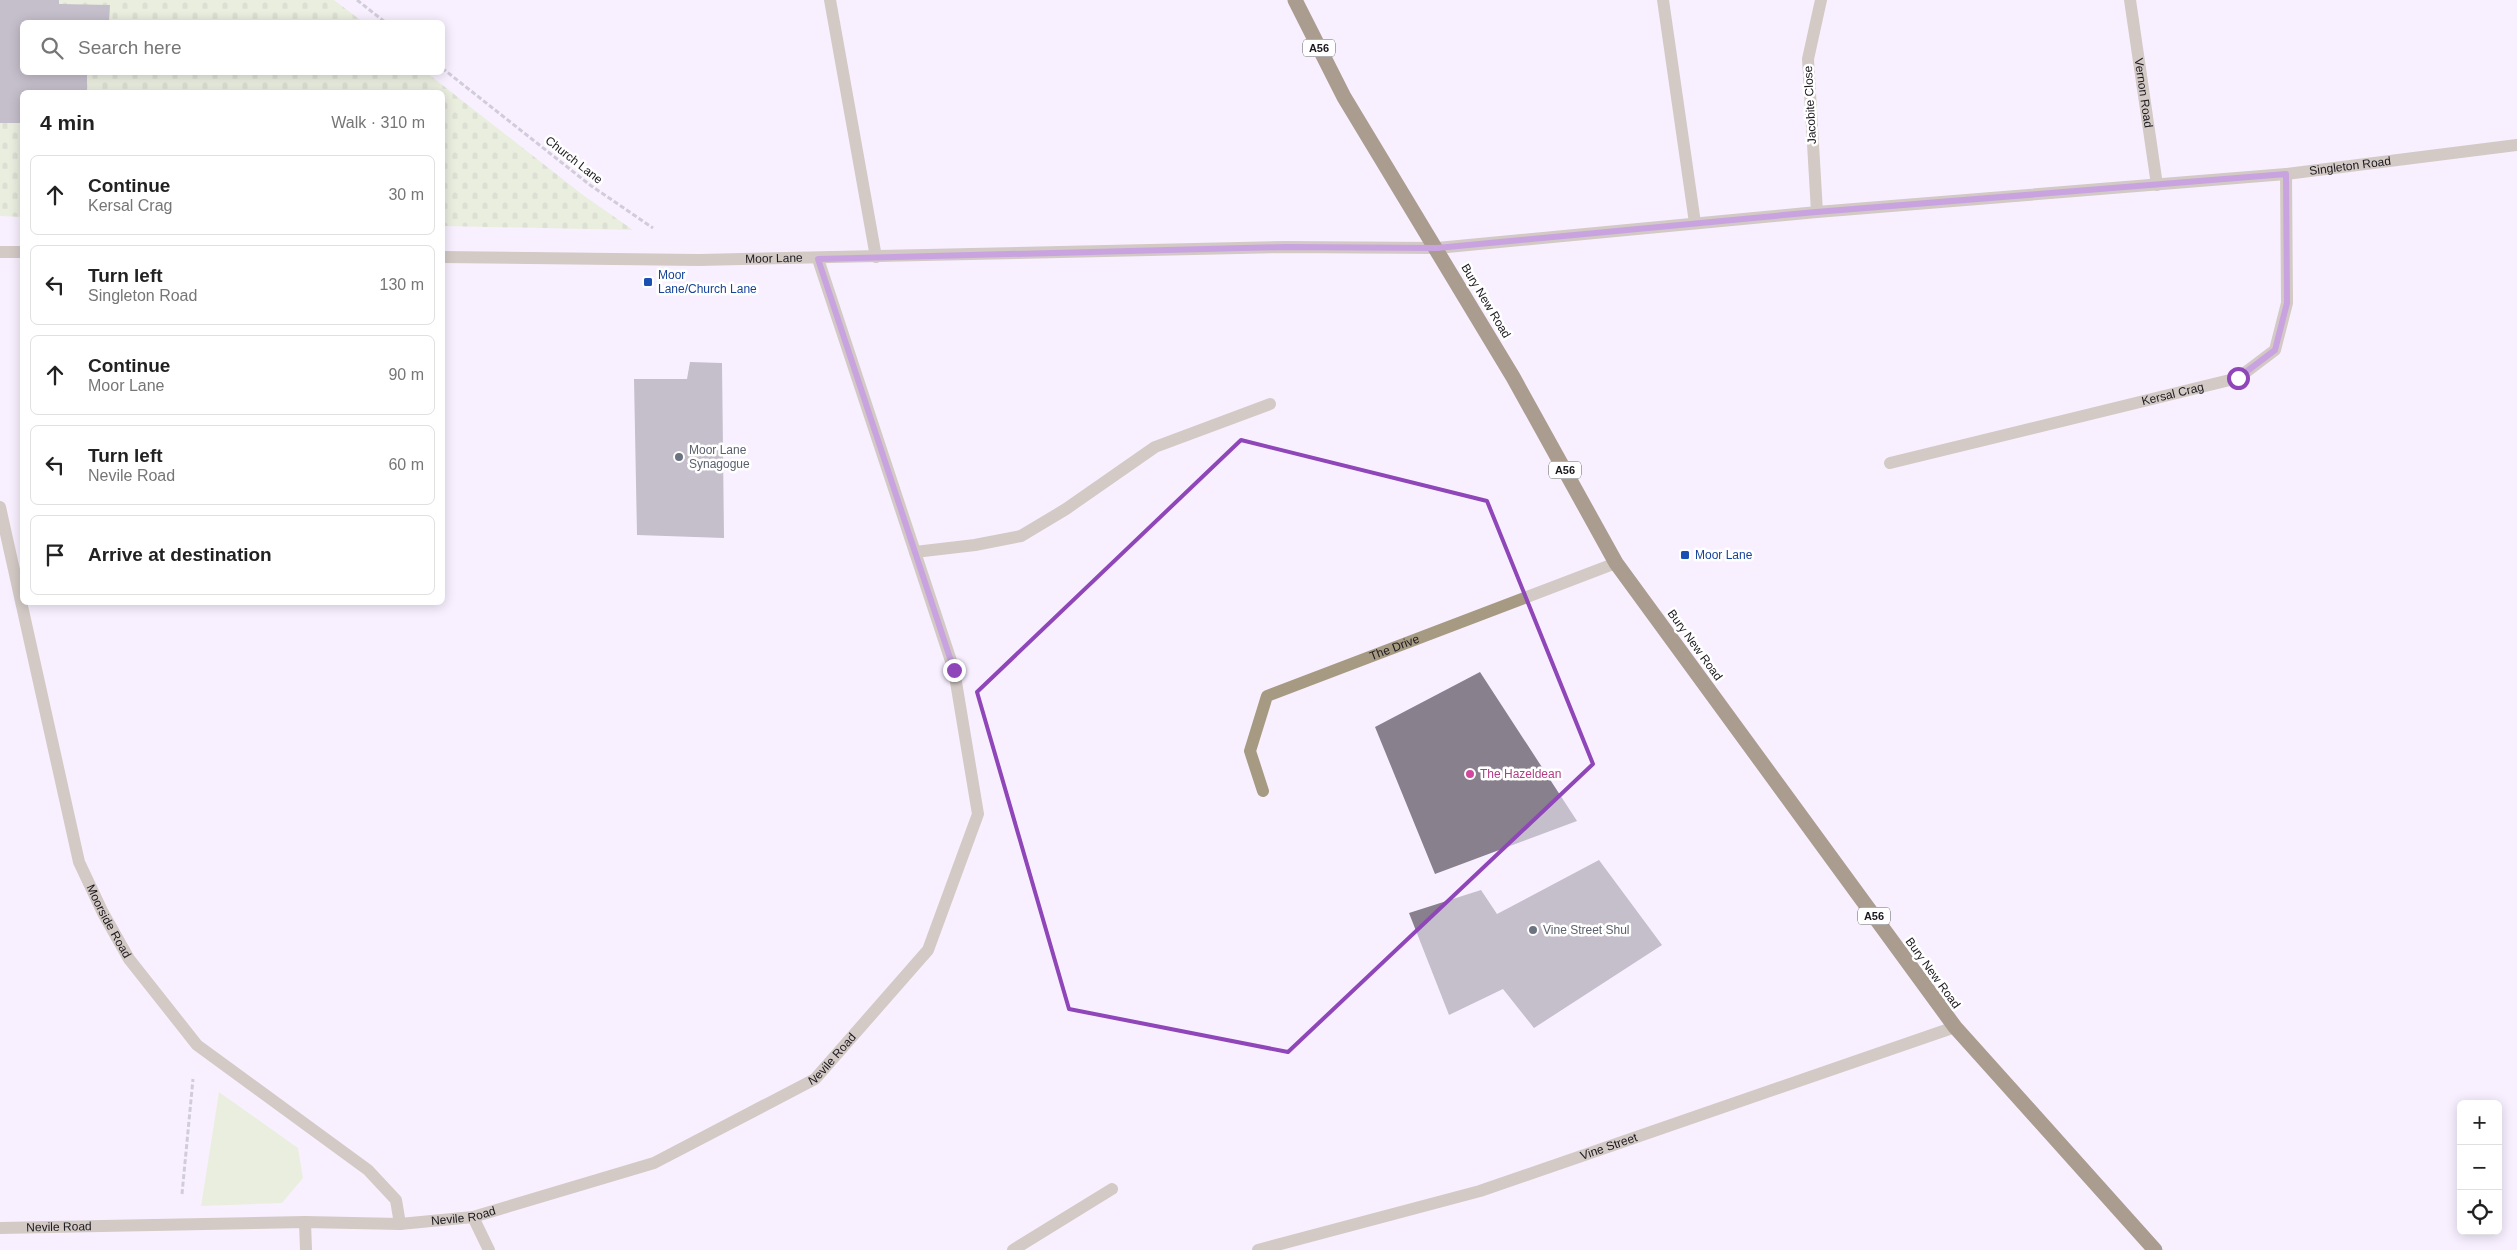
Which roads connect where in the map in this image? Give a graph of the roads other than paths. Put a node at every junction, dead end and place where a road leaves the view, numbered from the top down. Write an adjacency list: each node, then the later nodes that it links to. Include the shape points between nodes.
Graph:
1 (830, 0): 15 (street)
2 (1295, 0): 11 (highway, Bury New Road / A56, via 1344,97)
3 (1663, 0): 10 (street)
4 (1821, 0): 9 (street, Jacobite Close, via 1808,59)
5 (2130, 0): 8 (street, Vernon Road)
6 (2517, 145): 7 (street, Singleton Road)
7 (2286, 174): 8 (street, Singleton Road); 18 (street, Kersal Crag, via 2287,303 2275,350 2238,378)
8 (2157, 184): 9 (street, Singleton Road)
9 (1816, 212): 10 (street, Singleton Road)
10 (1695, 223): 11 (street, Singleton Road)
11 (1437, 248): 15 (street, Moor Lane, via 1285,247); 21 (highway, Bury New Road / A56)
12 (0, 252): 13 (street)
13 (20, 252)
14 (445, 257): 16 (street, Moor Lane)
15 (876, 257): 16 (street, Moor Lane)
16 (818, 259): 20 (street, Nevile Road)
17 (1270, 404): 20 (street, via 1155,447 1021,536)
18 (1890, 463)
19 (0, 507): 22 (street, Moorside Road)
20 (915, 552): 27 (street, Nevile Road, via 954,670 978,814 928,950 815,1079 654,1162)
21 (1616, 563): 24 (street, The Drive, via 1267,696 1250,751); 25 (highway, Bury New Road / A56)
22 (20, 597)
23 (22, 605): 29 (street, Moorside Road, via 79,862 130,959 196,1045 368,1170 396,1200)
24 (1263, 791)
25 (1955, 1027): 34 (street, Vine Street, via 1480,1191); 35 (highway, Bury New Road / A56)
26 (1112, 1189): 33 (street)
27 (473, 1216): 29 (street, Nevile Road); 32 (street)
28 (305, 1222): 29 (street, Nevile Road); 30 (street, Nevile Road); 31 (street)
29 (400, 1224)
30 (0, 1228)
31 (306, 1250)
32 (489, 1250)
33 (1013, 1250)
34 (1258, 1250)
35 (2155, 1250)

